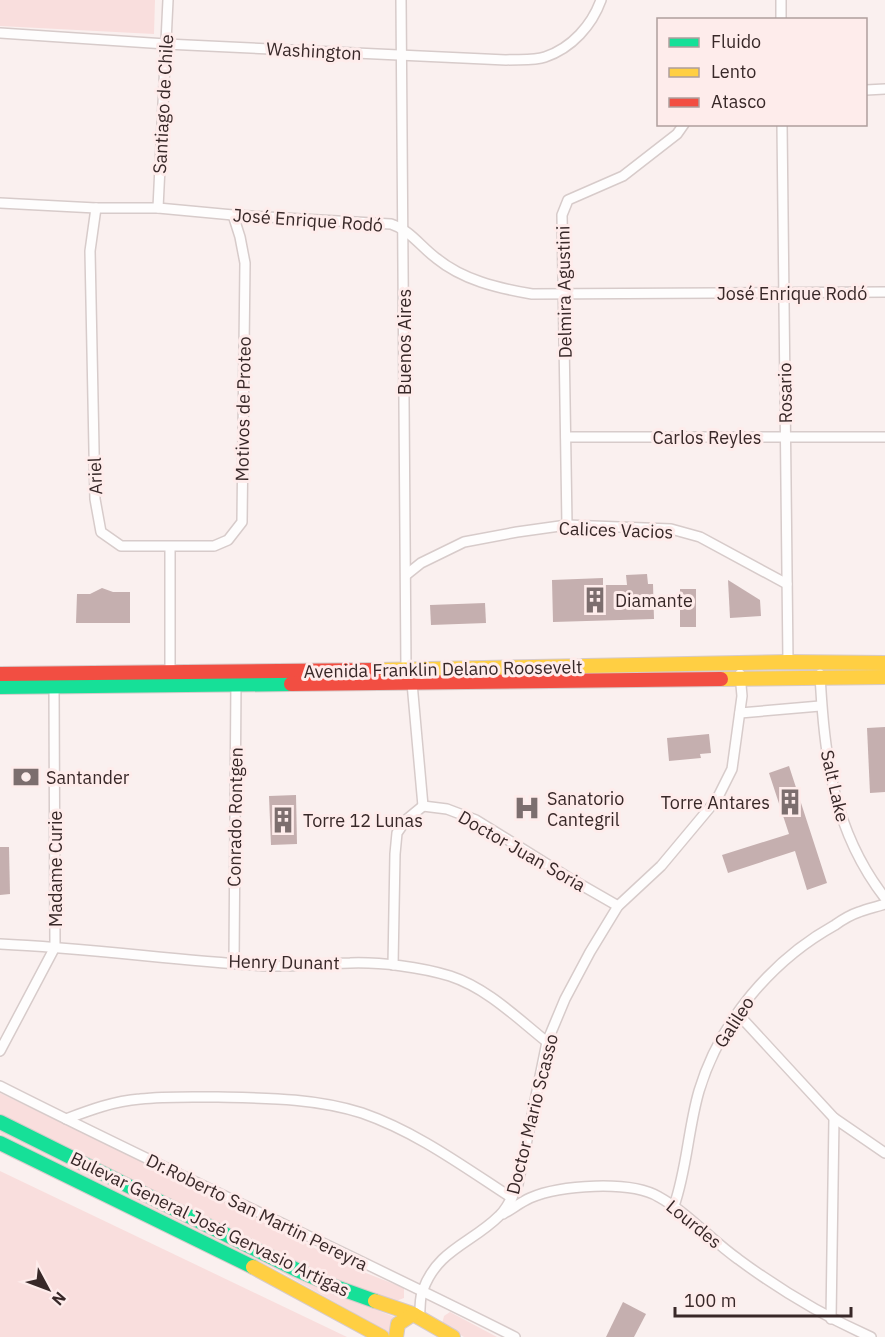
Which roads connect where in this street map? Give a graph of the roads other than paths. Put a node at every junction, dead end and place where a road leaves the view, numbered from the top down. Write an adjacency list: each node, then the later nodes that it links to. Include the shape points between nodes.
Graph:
1 (168, 0): 7 (street, Santiago de Chile)
2 (401, 0): 8 (street, Buenos Aires)
3 (601, 0): 8 (street, Washington, via 595,15 575,40 545,57 507,60)
4 (781, 0): 5 (street)
5 (781, 18)
6 (0, 33): 7 (street, Washington)
7 (166, 44): 8 (street, Washington); 15 (street, Santiago de Chile)
8 (402, 55): 17 (street, Buenos Aires)
9 (885, 89): 10 (street)
10 (867, 90)
11 (683, 126): 20 (street, Delmira Agustini, via 622,176 568,200 562,215)
12 (782, 126): 19 (street, Rosario)
13 (0, 203): 14 (street, José Enrique Rodó)
14 (96, 208): 15 (street, José Enrique Rodó); 25 (street, Ariel, via 90,251 95,499 99,523 101,532 121,546)
15 (158, 208): 16 (street, José Enrique Rodó)
16 (233, 215): 17 (street, José Enrique Rodó, via 391,224); 25 (street, Motivos de Proteo, via 245,263 242,522 228,540 214,546)
17 (403, 228): 20 (street, José Enrique Rodó, via 435,258 483,283 532,294); 26 (street, Buenos Aires)
18 (885, 292): 19 (street, José Enrique Rodó)
19 (784, 293): 20 (street, José Enrique Rodó); 22 (street, Rosario)
20 (564, 294): 21 (street, Delmira Agustini)
21 (566, 437): 22 (street, Carlos Reyles); 24 (street, Delmira Agustini)
22 (786, 437): 23 (street, Carlos Reyles); 27 (street, Rosario)
23 (885, 437)
24 (567, 525): 26 (street, Calices Vacios, via 464,542 421,563); 27 (street, Calices Vacios, via 671,529 710,542)
25 (170, 548): 33 (street)
26 (406, 575): 32 (street, Buenos Aires)
27 (787, 584): 28 (street, Rosario)
28 (788, 662): 29 (main road, Avenida Franklin Delano Roosevelt); 30 (main road, Avenida Franklin Delano Roosevelt)
29 (739, 663): 32 (main road, Avenida Franklin Delano Roosevelt); 39 (street, Doctor Mario Scasso)
30 (819, 663): 31 (main road, Avenida Franklin Delano Roosevelt); 37 (street, Salt Lake)
31 (885, 663)
32 (406, 669): 38 (main road, Avenida Franklin Delano Roosevelt); 40 (street, Buenos Aires)
33 (170, 671): 34 (main road, Avenida Franklin Delano Roosevelt); 38 (main road, Avenida Franklin Delano Roosevelt); 41 (street)
34 (53, 673): 35 (main road, Avenida Franklin Delano Roosevelt); 43 (street, Madame Curie)
35 (0, 674)
36 (885, 677): 37 (main road, Avenida Franklin Delano Roosevelt)
37 (820, 678): 39 (main road, Avenida Franklin Delano Roosevelt); 44 (street, Salt Lake)
38 (237, 679): 40 (main road, Avenida Franklin Delano Roosevelt); 41 (main road, Avenida Franklin Delano Roosevelt); 52 (street, Conrado Rontgen)
39 (741, 680): 40 (main road, Avenida Franklin Delano Roosevelt); 45 (street, Doctor Mario Scasso)
40 (412, 683): 46 (street, Buenos Aires)
41 (171, 686): 43 (main road, Avenida Franklin Delano Roosevelt)
42 (0, 687): 43 (main road, Avenida Franklin Delano Roosevelt)
43 (55, 688): 51 (street, Madame Curie)
44 (820, 706): 45 (street); 47 (street, Salt Lake, via 832,786 848,837 868,877)
45 (740, 713): 49 (street, Doctor Mario Scasso, via 732,769 717,799 661,866)
46 (423, 806): 49 (street, Doctor Juan Soria, via 447,809 476,820); 53 (street, via 397,833)
47 (885, 898)
48 (885, 904): 54 (street, Galileo, via 857,912 800,946 759,985)
49 (618, 906): 55 (street, Doctor Mario Scasso, via 580,971)
50 (0, 944): 51 (street, Henry Dunant)
51 (55, 947): 52 (street, Henry Dunant); 56 (street, Madame Curie)
52 (234, 963): 53 (street, Henry Dunant)
53 (393, 965): 55 (street, Henry Dunant, via 449,976 473,986)
54 (738, 1014): 58 (street); 64 (street, Galileo, via 707,1067 698,1093)
55 (547, 1042): 63 (street, Doctor Mario Scasso)
56 (0, 1051)
57 (0, 1086): 59 (street, Dr.Roberto San Martin Pereyra)
58 (834, 1118): 62 (street); 68 (street)
59 (66, 1119): 63 (street, via 102,1106 173,1096 312,1102 362,1113 422,1140); 66 (street, Dr.Roberto San Martin Pereyra)
60 (0, 1122): 67 (main road, Bulevar General José Gervasio Artigas, via 297,1270)
61 (0, 1143): 69 (main road, Bulevar General José Gervasio Artigas, via 279,1279)
62 (885, 1153)
63 (512, 1198): 65 (street, Doctor Mario Scasso)
64 (674, 1206): 65 (street, Lourdes, via 642,1190 597,1185 531,1197); 68 (street, Lourdes, via 762,1277)
65 (501, 1215): 66 (street, Doctor Mario Scasso, via 444,1256)
66 (422, 1290): 67 (street, Doctor Mario Scasso); 73 (street, Dr.Roberto San Martin Pereyra)
67 (420, 1318): 70 (main road, via 398,1324); 71 (main road); 72 (main road, Bulevar General José Gervasio Artigas)
68 (831, 1319): 74 (street, Lourdes)
69 (382, 1337)
70 (396, 1337)
71 (429, 1337)
72 (453, 1337)
73 (515, 1337)
74 (871, 1337)

